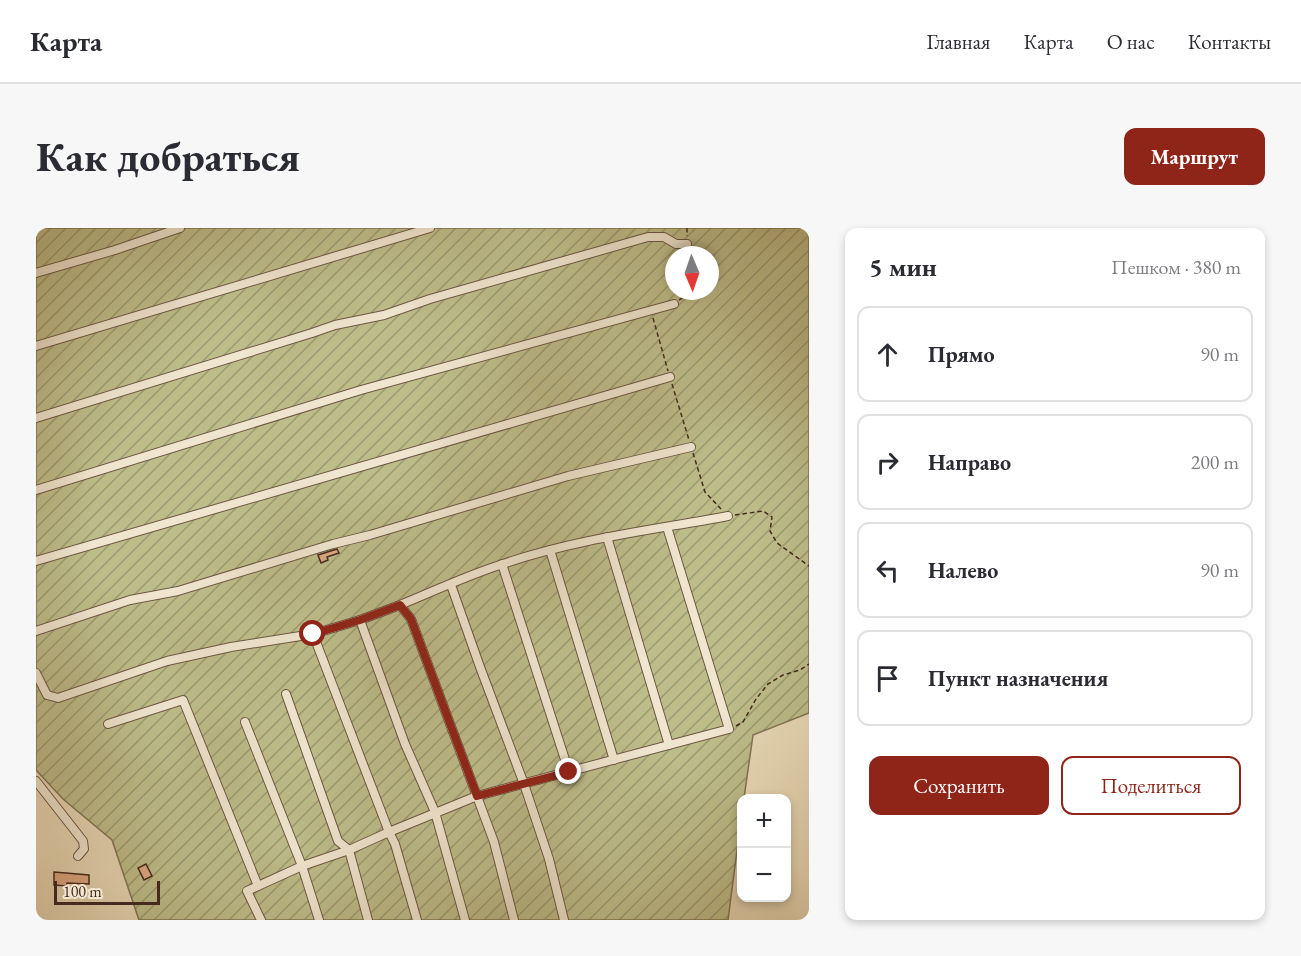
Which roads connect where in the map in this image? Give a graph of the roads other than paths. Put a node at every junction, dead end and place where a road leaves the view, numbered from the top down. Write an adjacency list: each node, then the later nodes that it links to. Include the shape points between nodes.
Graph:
1 (180, 228): 4 (lane)
2 (430, 228): 6 (lane)
3 (687, 244): 8 (lane, via 648,237 384,315 335,325)
4 (36, 273)
5 (674, 304): 10 (lane, via 361,390)
6 (36, 346)
7 (670, 377): 15 (lane)
8 (36, 418)
9 (691, 447): 20 (lane, via 568,476 178,591 130,600)
10 (36, 490)
11 (728, 516): 12 (lane)
12 (667, 527): 13 (lane); 26 (lane, via 729,729)
13 (607, 537): 14 (lane); 26 (lane)
14 (550, 550): 16 (lane); 27 (lane)
15 (36, 561)
16 (502, 564): 17 (lane); 28 (lane)
17 (451, 585): 18 (lane); 30 (lane)
18 (400, 605): 19 (lane); 31 (lane, via 411,619)
19 (360, 620): 21 (lane); 32 (lane, via 405,744)
20 (36, 631)
21 (313, 634): 22 (lane, via 167,661 58,698 47,695); 33 (lane)
22 (36, 673)
23 (285, 694): 34 (lane, via 338,841)
24 (245, 722): 36 (lane)
25 (108, 723): 37 (lane, via 183,700)
26 (669, 745): 27 (lane)
27 (614, 760): 28 (lane)
28 (569, 772): 30 (lane)
29 (36, 781): 35 (lane, via 83,842 84,849)
30 (524, 783): 31 (lane); 44 (lane)
31 (477, 796): 32 (lane); 43 (lane, via 494,842)
32 (435, 812): 33 (lane); 42 (lane)
33 (389, 831): 34 (lane); 41 (lane)
34 (349, 850): 36 (lane); 40 (lane)
35 (78, 856)
36 (302, 866): 37 (lane); 39 (lane)
37 (258, 886): 38 (lane, via 247,891)
38 (261, 920)
39 (319, 920)
40 (368, 920)
41 (417, 920)
42 (465, 920)
43 (514, 920)
44 (564, 920)

